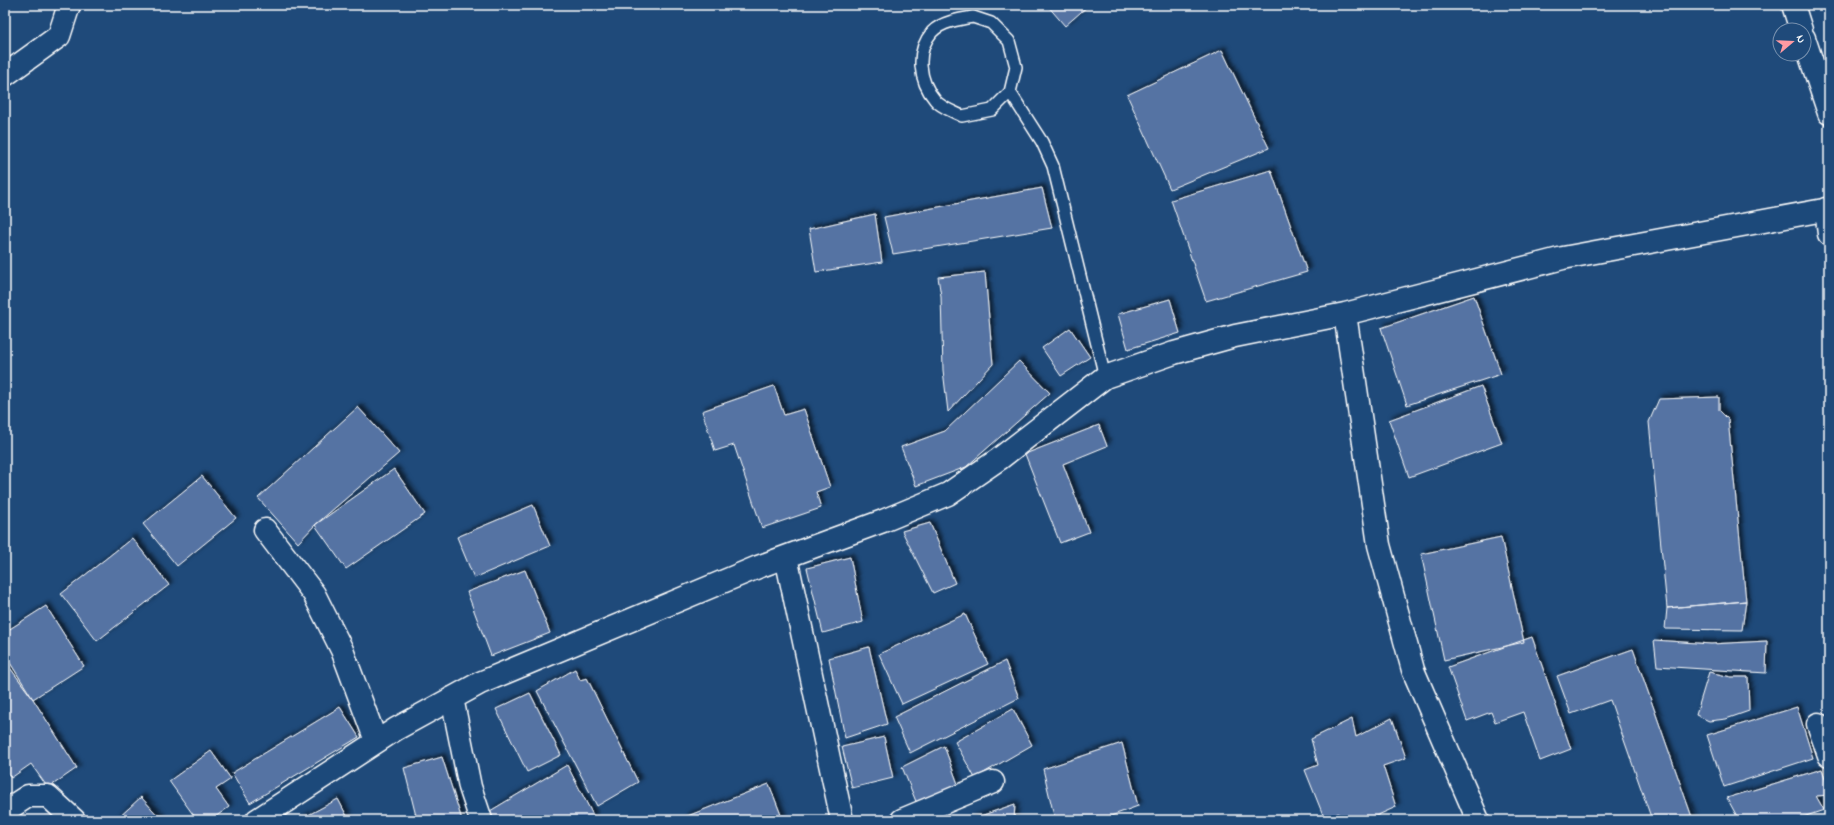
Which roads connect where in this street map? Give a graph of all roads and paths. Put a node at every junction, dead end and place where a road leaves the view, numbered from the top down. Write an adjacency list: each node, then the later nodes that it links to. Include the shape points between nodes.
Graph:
1 (69, 5): 5 (street, via 59,36)
2 (1793, 5): 3 (street)
3 (1798, 22)
4 (1812, 62): 7 (street)
5 (5, 75)
6 (1010, 92): 6 (lane, via 1016,68 1009,41 991,23 972,17 953,20 933,31 922,49 921,73 936,101 962,116 992,110); 11 (lane, via 1042,142 1053,166)
7 (1829, 113)
8 (1828, 209): 9 (street); 10 (street, via 1563,258)
9 (1829, 234)
10 (1345, 314): 11 (street, via 1235,336 1174,352); 25 (street, via 1379,545 1412,670)
11 (1105, 377): 13 (street, via 999,459 948,494)
12 (266, 530): 16 (street, via 314,594 342,650)
13 (786, 557): 14 (street, via 480,683); 23 (street)
14 (452, 698): 16 (street); 22 (street, via 470,787)
15 (1818, 724): 17 (street)
16 (376, 741): 21 (street)
17 (1829, 755)
18 (993, 782): 24 (street)
19 (5, 811): 20 (street, via 28,796 48,796)
20 (74, 820)
21 (257, 820)
22 (481, 820)
23 (842, 820)
24 (902, 820)
25 (1478, 820)

